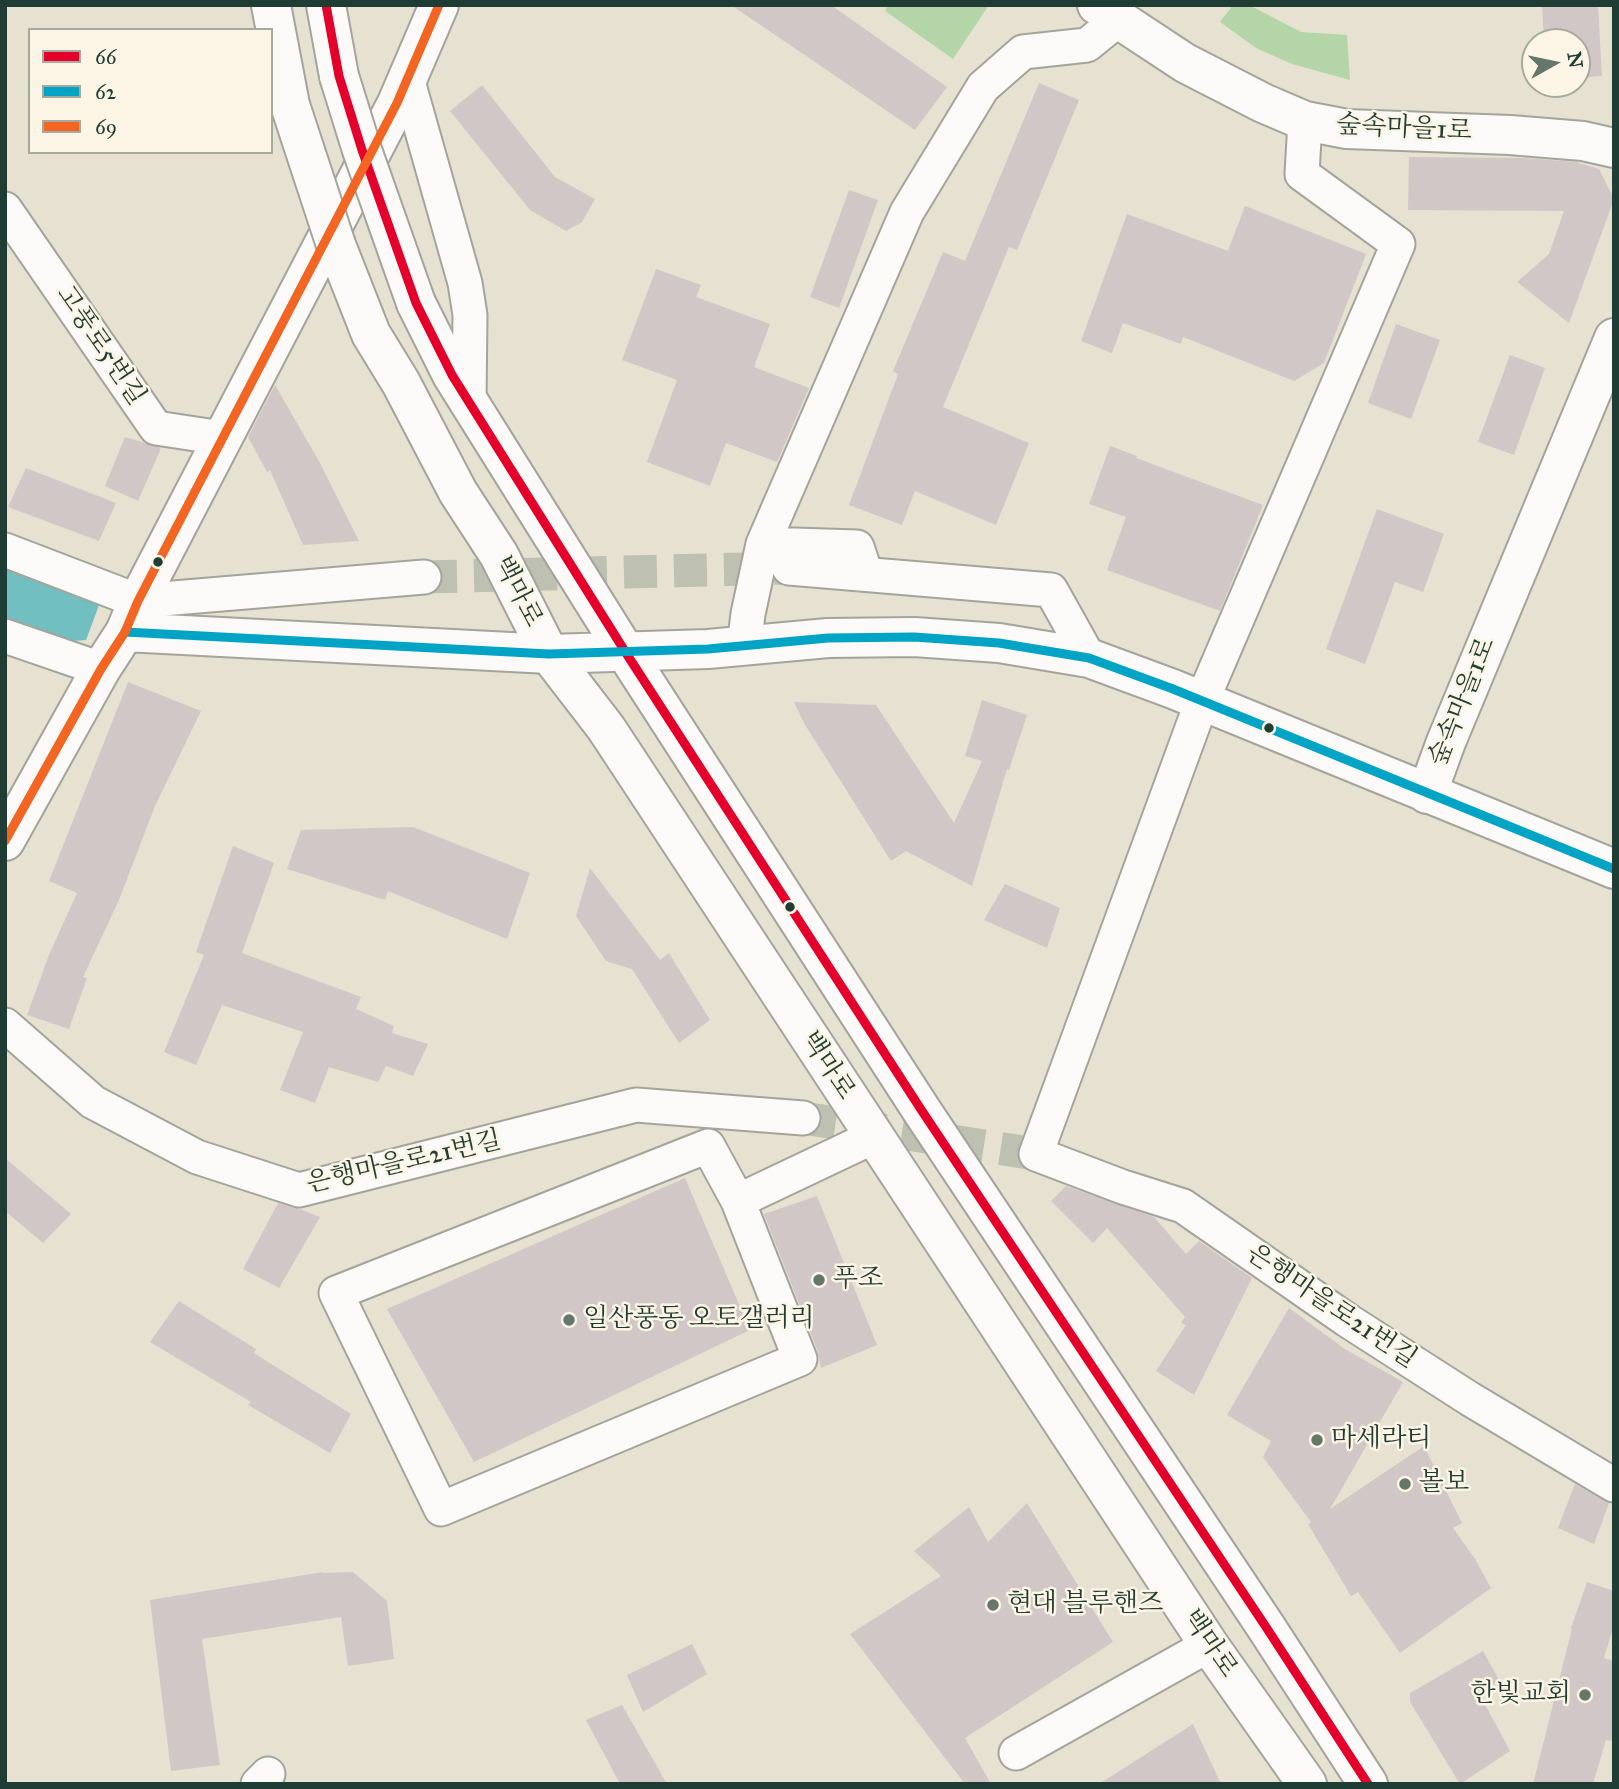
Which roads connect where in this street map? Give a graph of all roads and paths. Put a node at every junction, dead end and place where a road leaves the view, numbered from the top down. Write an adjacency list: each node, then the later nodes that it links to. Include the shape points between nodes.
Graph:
1 (271, 5): 21 (main road, 백마로, bridge, via 290,105 371,334 458,492 499,555)
2 (326, 5): 10 (main road, bridge, via 339,76 416,303)
3 (439, 5): 5 (main road)
4 (1108, 12): 6 (main road, 숲속마을1로, via 1185,63); 12 (street, via 1087,45 1023,52 983,87 907,212)
5 (407, 78): 10 (street, via 465,283 470,315); 11 (main road)
6 (1305, 121): 7 (main road, 숲속마을1로, via 1347,129 1510,135); 24 (street, via 1302,174 1398,244)
7 (1614, 148)
8 (5, 209): 11 (street, 고풍로5번길, via 156,428)
9 (1614, 338): 25 (main road, 숲속마을1로)
10 (468, 402): 20 (main road)
11 (222, 438): 17 (main road)
12 (763, 544): 15 (street, via 858,547); 19 (street)
13 (5, 550): 17 (street)
14 (789, 568): 15 (street)
15 (866, 575): 22 (street, via 1051,590)
16 (424, 577): 17 (street)
17 (132, 616): 21 (main road); 23 (main road)
18 (5, 636): 23 (street)
19 (744, 646): 20 (main road); 22 (main road, via 828,638 914,637 999,643)
20 (626, 653): 21 (main road); 36 (main road, via 922,1111)
21 (549, 654): 30 (main road, 백마로, via 606,728)
22 (1089, 658): 24 (main road)
23 (101, 669): 26 (main road)
24 (1202, 701): 25 (main road); 32 (street, 은행마을로21번길, via 1036,1154 1183,1206 1470,1399)
25 (1427, 794): 27 (main road)
26 (5, 841)
27 (1614, 869)
28 (5, 1025): 29 (street, 은행마을로21번길, via 93,1102 197,1157 299,1190 636,1105)
29 (803, 1118)
30 (873, 1137): 31 (street); 33 (main road, 백마로)
31 (738, 1201): 31 (street, via 708,1146 336,1293 441,1509 800,1359)
32 (1614, 1485)
33 (1209, 1645): 34 (street); 35 (main road, 백마로)
34 (1016, 1753)
35 (1307, 1784)
36 (1368, 1784)

